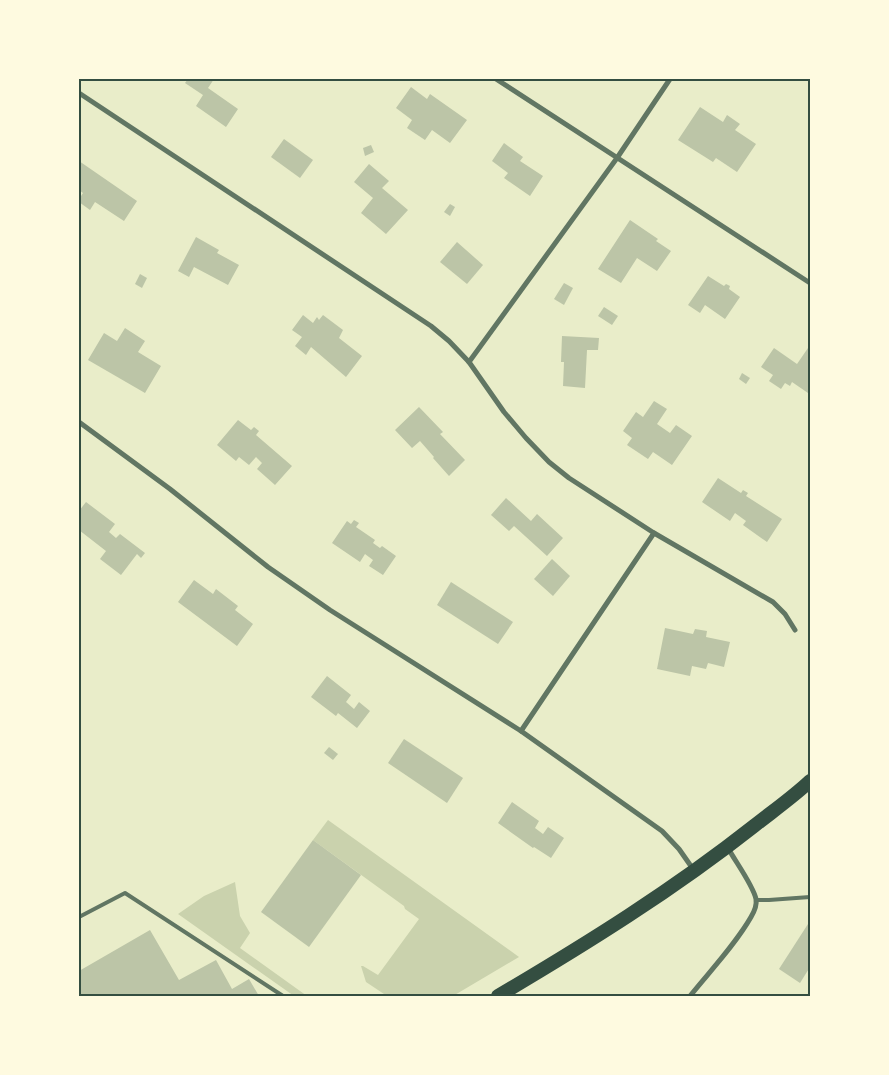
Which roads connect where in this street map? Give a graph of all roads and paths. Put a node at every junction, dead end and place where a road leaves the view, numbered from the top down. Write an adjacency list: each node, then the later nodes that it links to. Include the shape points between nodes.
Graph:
1 (496, 79): 4 (street)
2 (670, 79): 4 (street)
3 (79, 93): 6 (street, via 431,326)
4 (617, 158): 5 (street); 6 (street)
5 (810, 283)
6 (469, 362): 8 (street, via 504,412 549,462)
7 (79, 422): 10 (street, via 268,567)
8 (654, 534): 9 (street, via 773,602); 10 (street)
9 (795, 630)
10 (521, 731): 13 (street, via 662,832)
11 (810, 781): 12 (highway)
12 (727, 848): 13 (highway); 15 (street)
13 (695, 870): 18 (highway, via 599,936)
14 (810, 897): 15 (lane)
15 (756, 900): 19 (street, via 752,917)
16 (79, 917): 17 (lane, via 125,892)
17 (282, 996)
18 (498, 996)
19 (690, 996)

